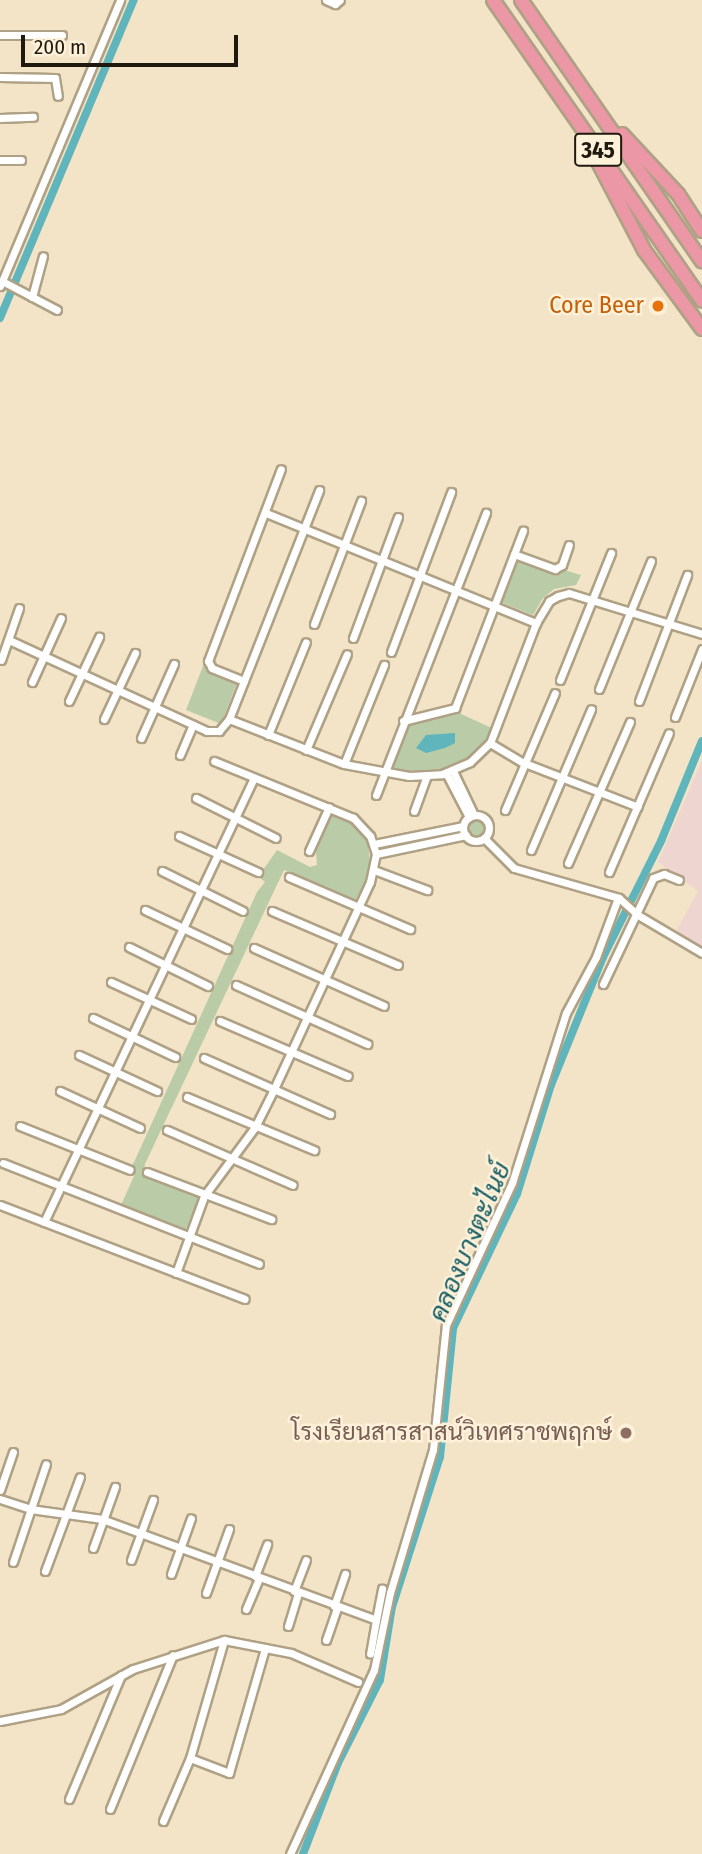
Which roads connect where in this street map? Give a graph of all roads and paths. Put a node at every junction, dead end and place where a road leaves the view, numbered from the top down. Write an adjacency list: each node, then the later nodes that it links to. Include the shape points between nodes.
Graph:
1 (120, 0): 23 (street)
2 (326, 0): 3 (street, via 335,4)
3 (340, 0)
4 (493, 0): 11 (main road, 345)
5 (521, 0): 10 (main road, 345)
6 (0, 35): 7 (street)
7 (62, 35)
8 (0, 77): 9 (street, via 55,78)
9 (58, 96)
10 (590, 99): 16 (main road); 17 (main road, 345)
11 (573, 114): 19 (main road, 345); 22 (main road, via 643,250)
12 (33, 117): 13 (street)
13 (0, 118)
14 (0, 160): 15 (street)
15 (21, 160)
16 (689, 212): 17 (main road, via 678,201 671,202); 18 (main road)
17 (675, 223): 21 (main road, 345)
18 (702, 231)
19 (670, 254): 22 (main road, via 661,246 652,247); 25 (main road, 345)
20 (43, 256): 24 (street)
21 (702, 261)
22 (656, 266): 27 (main road)
23 (3, 283): 24 (street)
24 (32, 297): 26 (street)
25 (702, 301)
26 (57, 310)
27 (702, 329)
28 (281, 469): 32 (street)
29 (319, 490): 35 (street)
30 (451, 492): 43 (street)
31 (361, 501): 37 (street)
32 (265, 513): 35 (street); 69 (street, via 208,661 212,668)
33 (486, 513): 45 (street)
34 (398, 517): 41 (street)
35 (305, 528): 37 (street); 69 (street)
36 (523, 531): 40 (street)
37 (343, 543): 41 (street); 52 (street)
38 (569, 545): 40 (street, via 562,565 555,569)
39 (611, 553): 46 (street)
40 (514, 554): 47 (street)
41 (381, 560): 43 (street); 56 (street)
42 (651, 561): 49 (street)
43 (421, 574): 45 (street); 60 (street)
44 (687, 575): 53 (street)
45 (455, 589): 47 (street); 81 (street)
46 (592, 600): 49 (street); 51 (street, via 569,593 558,596 549,601); 68 (street)
47 (494, 606): 51 (street); 81 (street, via 454,708)
48 (19, 608): 57 (street)
49 (631, 612): 53 (street); 71 (street)
50 (61, 618): 63 (street)
51 (536, 623): 87 (street)
52 (314, 624)
53 (669, 624): 54 (street); 75 (street)
54 (702, 634)
55 (99, 637): 67 (street)
56 (353, 638)
57 (9, 640): 63 (street); 64 (street)
58 (306, 642): 85 (street)
59 (702, 649): 78 (street)
60 (391, 652)
61 (135, 653): 72 (street)
62 (346, 654): 88 (street)
63 (44, 658): 67 (street); 70 (street)
64 (1, 660)
65 (174, 664): 76 (street)
66 (384, 665): 92 (street)
67 (82, 675): 72 (street); 74 (street)
68 (560, 680)
69 (244, 681): 80 (street)
70 (32, 682)
71 (599, 689)
72 (117, 691): 76 (street); 79 (street)
73 (555, 693): 91 (street)
74 (69, 701)
75 (639, 701)
76 (154, 708): 83 (street); 86 (street)
77 (591, 709): 97 (street)
78 (675, 717)
79 (104, 719)
80 (229, 719): 83 (street, via 213,733); 85 (street)
81 (403, 721): 93 (street)
82 (630, 722): 98 (street)
83 (193, 725): 89 (street)
84 (669, 733): 102 (street)
85 (268, 735): 88 (street)
86 (141, 738)
87 (490, 743): 91 (street); 94 (street, via 471,762)
88 (306, 750): 92 (street)
89 (180, 755)
90 (214, 761): 96 (street)
91 (524, 763): 97 (street); 103 (street)
92 (344, 764): 93 (street)
93 (385, 772): 95 (street); 99 (street)
94 (449, 772): 95 (street); 105 (street)
95 (427, 775): 104 (street)
96 (254, 778): 101 (street); 106 (street)
97 (561, 779): 98 (street); 115 (street)
98 (598, 792): 102 (street); 119 (street)
99 (376, 795)
100 (196, 798): 106 (street)
101 (329, 807): 114 (street, via 353,818); 116 (street)
102 (638, 807): 123 (street)
103 (505, 810)
104 (414, 811)
105 (471, 816): 107 (street); 112 (street, via 487,820 489,830)
106 (236, 818): 111 (street); 117 (street)
107 (463, 825): 108 (street); 109 (street)
108 (435, 830): 113 (street); 114 (street)
109 (466, 835): 112 (street, via 474,841); 113 (street)
110 (178, 836): 117 (street)
111 (276, 838)
112 (484, 838): 128 (street, via 514,868)
113 (438, 839): 118 (street)
114 (374, 844): 118 (street)
115 (531, 850)
116 (309, 851)
117 (219, 854): 122 (street); 127 (street)
118 (376, 854): 120 (street)
119 (568, 863)
120 (374, 870): 126 (street); 129 (street)
121 (162, 871): 127 (street)
122 (258, 872)
123 (609, 872)
124 (289, 877): 129 (street)
125 (679, 880): 133 (street, via 655,875)
126 (427, 890)
127 (202, 891): 131 (street); 134 (street)
128 (620, 899): 133 (street); 231 (street, via 566,1013 512,1183 446,1325 433,1450 390,1593 374,1670)
129 (358, 907): 135 (street); 136 (street)
130 (145, 910): 134 (street)
131 (243, 911)
132 (272, 911): 136 (street)
133 (636, 914): 140 (street); 145 (street)
134 (185, 928): 139 (street); 141 (street)
135 (410, 929)
136 (341, 944): 142 (street); 143 (street)
137 (129, 947): 141 (street)
138 (254, 948): 143 (street)
139 (226, 949)
140 (702, 953)
141 (167, 965): 147 (street); 148 (street)
142 (398, 965)
143 (324, 981): 149 (street); 152 (street)
144 (111, 982): 148 (street)
145 (603, 984)
146 (236, 985): 152 (street)
147 (208, 986)
148 (151, 1000): 151 (street); 154 (street)
149 (384, 1006)
150 (93, 1018): 154 (street)
151 (191, 1018)
152 (307, 1018): 155 (street); 156 (street)
153 (220, 1021): 156 (street)
154 (134, 1037): 158 (street); 160 (street)
155 (367, 1044)
156 (290, 1054): 161 (street); 164 (street)
157 (79, 1055): 160 (street)
158 (175, 1057)
159 (204, 1058): 164 (street)
160 (117, 1073): 163 (street); 166 (street)
161 (348, 1076)
162 (60, 1091): 166 (street)
163 (158, 1091)
164 (273, 1091): 167 (street); 169 (street)
165 (187, 1097): 169 (street)
166 (100, 1110): 170 (street); 172 (street)
167 (330, 1114)
168 (20, 1126): 172 (street)
169 (255, 1127): 173 (street); 174 (street)
170 (140, 1128)
171 (167, 1130): 174 (street)
172 (75, 1149): 176 (street); 178 (street)
173 (314, 1150)
174 (231, 1161): 179 (street); 180 (street)
175 (3, 1163): 178 (street)
176 (130, 1170)
177 (146, 1172): 180 (street)
178 (59, 1185): 183 (street); 184 (street)
179 (293, 1185)
180 (204, 1196): 182 (street); 184 (street)
181 (0, 1205): 183 (street)
182 (271, 1219)
183 (44, 1222): 186 (street)
184 (189, 1235): 185 (street); 186 (street)
185 (259, 1264)
186 (176, 1273): 187 (street)
187 (245, 1299)
188 (13, 1452): 192 (street)
189 (46, 1464): 195 (street)
190 (80, 1476): 196 (street)
191 (115, 1488): 198 (street)
192 (0, 1490)
193 (0, 1499): 195 (street)
194 (153, 1500): 200 (street)
195 (30, 1509): 196 (street); 206 (street)
196 (66, 1514): 198 (street); 208 (street)
197 (191, 1518): 203 (street)
198 (102, 1519): 200 (street); 202 (street)
199 (229, 1529): 207 (street)
200 (141, 1532): 203 (street); 204 (street)
201 (267, 1544): 211 (street)
202 (93, 1548)
203 (180, 1548): 207 (street); 209 (street)
204 (131, 1560)
205 (306, 1560): 213 (street)
206 (13, 1562)
207 (217, 1562): 211 (street); 214 (street)
208 (45, 1571)
209 (171, 1574)
210 (345, 1574): 215 (street)
211 (257, 1577): 213 (street); 216 (street)
212 (382, 1590): 217 (street)
213 (296, 1592): 215 (street); 218 (street)
214 (206, 1593)
215 (335, 1607): 217 (street); 220 (street)
216 (246, 1609)
217 (376, 1620): 222 (street)
218 (288, 1626)
219 (224, 1640): 221 (street); 223 (street); 227 (street)
220 (326, 1640)
221 (265, 1648): 225 (street, via 291,1653); 227 (street, via 229,1773)
222 (370, 1653)
223 (173, 1655): 224 (street); 229 (street)
224 (121, 1674): 226 (street, via 61,1709); 228 (street)
225 (358, 1682)
226 (0, 1721)
227 (190, 1758): 230 (street)
228 (68, 1799)
229 (110, 1809)
230 (163, 1821)
231 (290, 1854)

